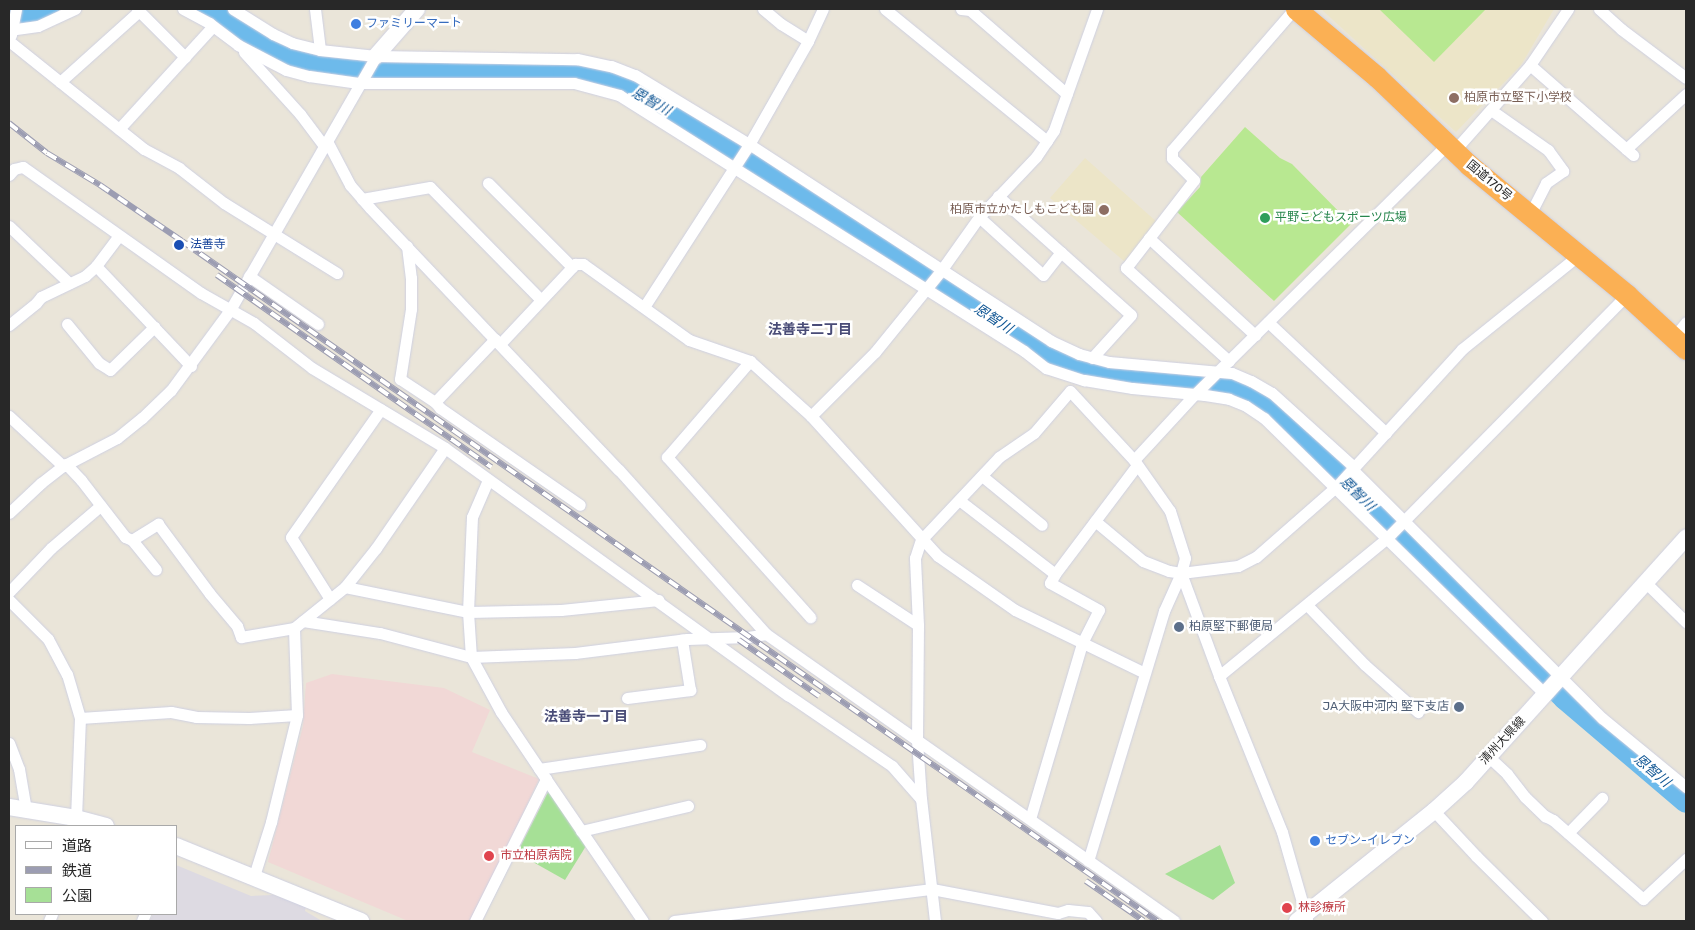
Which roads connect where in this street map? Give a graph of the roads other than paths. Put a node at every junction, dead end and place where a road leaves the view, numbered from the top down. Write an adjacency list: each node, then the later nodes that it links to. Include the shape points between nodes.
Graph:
1 (16, 9): 17 (street)
2 (75, 9): 17 (street, via 38,26)
3 (183, 9): 16 (street)
4 (233, 9): 20 (street, via 292,43)
5 (315, 9): 20 (street)
6 (417, 9): 22 (main road)
7 (762, 9): 18 (street)
8 (824, 9): 18 (street)
9 (886, 9): 31 (street)
10 (961, 9): 27 (street, via 970,10)
11 (1097, 9): 27 (street)
12 (1295, 9): 34 (highway, 国道170号, via 1377,77); 45 (street, via 1172,150 1172,158 1194,180)
13 (1568, 9): 23 (street)
14 (1599, 9): 24 (street, via 1621,29)
15 (137, 11): 21 (street); 26 (street)
16 (213, 26): 19 (street); 21 (street)
17 (10, 34): 26 (street)
18 (808, 41): 33 (street)
19 (238, 45): 25 (street, via 286,70 309,76); 32 (street)
20 (320, 50): 22 (street)
21 (185, 57): 30 (street)
22 (374, 58): 25 (street); 33 (street, via 577,59 611,66 660,88)
23 (1530, 65): 28 (street, via 1630,152); 29 (street)
24 (1684, 70)
25 (361, 81): 32 (street); 35 (street, via 574,83 596,88 619,95)
26 (60, 82): 30 (street)
27 (1067, 94): 31 (street)
28 (1686, 94)
29 (1491, 110): 34 (street); 41 (street, via 1548,150 1563,171 1546,183)
30 (119, 129): 43 (street)
31 (1047, 141): 38 (street)
32 (326, 144): 39 (street, via 350,185); 43 (street)
33 (748, 146): 35 (street); 51 (street)
34 (1451, 148): 41 (highway, 国道170号); 60 (street)
35 (736, 167): 55 (street); 58 (street)
36 (9, 175): 44 (street, via 14,169 23,167)
37 (488, 184): 50 (street)
38 (998, 196): 40 (street); 47 (street)
39 (362, 198): 46 (street); 57 (street, via 430,187)
40 (979, 216): 47 (street, via 1043,275); 51 (street)
41 (1530, 216): 48 (highway, 国道170号)
42 (9, 226): 54 (street)
43 (273, 235): 52 (street); 53 (street)
44 (120, 236): 49 (street); 59 (street)
45 (1149, 238): 65 (street); 70 (street, via 1126,268)
46 (407, 246): 67 (street); 76 (street, via 411,309 400,379)
47 (1060, 252): 68 (street, via 1131,315)
48 (1580, 255): 56 (highway, 国道170号); 80 (street, via 1462,349)
49 (96, 266): 54 (street, via 85,276); 64 (street)
50 (572, 267): 57 (street); 58 (street, via 583,264)
51 (941, 270): 55 (street); 68 (street, via 1051,340)
52 (337, 274)
53 (249, 276): 59 (street); 62 (street)
54 (69, 283): 63 (street, via 40,296)
55 (927, 287): 72 (street, via 1046,368); 79 (street, via 875,352)
56 (1627, 295): 66 (highway, 国道170号); 93 (street)
57 (541, 300): 67 (street)
58 (644, 308): 69 (street, via 689,340)
59 (230, 310): 71 (street); 77 (street, via 254,323 312,368)
60 (1268, 322): 65 (street); 80 (street)
61 (67, 324): 64 (street, via 99,363 110,370)
62 (318, 324)
63 (9, 325)
64 (154, 327): 71 (street)
65 (1255, 335): 70 (street)
66 (1682, 336)
67 (498, 341): 76 (street); 116 (street)
68 (1092, 358): 73 (street)
69 (750, 361): 79 (street); 111 (street, via 667,457)
70 (1229, 361): 73 (street)
71 (190, 366): 83 (street, via 172,390 117,438)
72 (1062, 373): 74 (street); 75 (street, via 1132,388)
73 (1215, 374): 75 (street); 84 (street, via 1232,373 1272,393)
74 (1070, 391): 82 (street); 85 (street, via 1034,433 999,457)
75 (1198, 392): 82 (street); 87 (street, via 1229,399 1258,414)
76 (435, 402): 89 (street)
77 (382, 409): 81 (street); 106 (street, via 291,537)
78 (9, 416): 83 (street)
79 (811, 416): 98 (street)
80 (1386, 432): 84 (street)
81 (445, 448): 86 (street); 104 (street)
82 (1135, 463): 92 (street); 100 (street, via 1170,511 1184,558)
83 (65, 465): 90 (street); 91 (street, via 40,483)
84 (1352, 469): 87 (street); 93 (street)
85 (982, 476): 88 (street); 94 (street)
86 (488, 480): 108 (street); 110 (street, via 472,517)
87 (1336, 486): 95 (street); 100 (street, via 1256,557 1238,566)
88 (959, 500): 98 (street); 101 (street)
89 (580, 504)
90 (100, 506): 97 (street, via 120,532); 105 (street, via 51,548)
91 (9, 513)
92 (1095, 521): 100 (street, via 1143,561); 101 (street)
93 (1404, 521): 95 (street); 123 (street)
94 (1042, 525)
95 (1388, 538): 109 (street); 124 (street)
96 (1686, 538): 102 (main road, 清州大県線)
97 (132, 540): 99 (street); 115 (street, via 158,524 237,626 241,636)
98 (922, 540): 114 (street, via 915,558); 119 (street, via 938,556 1015,610)
99 (156, 570)
100 (1182, 573): 121 (street, via 1164,611); 122 (street)
101 (1055, 574): 119 (street, via 1050,583 1099,610)
102 (1646, 583): 113 (street); 123 (main road, 清州大県線)
103 (857, 585): 114 (street)
104 (345, 587): 106 (street); 110 (street)
105 (9, 592)
106 (330, 599): 112 (street)
107 (9, 600): 128 (street, via 48,639 67,674)
108 (658, 600): 110 (street, via 561,610); 117 (street)
109 (1307, 604): 122 (street); 126 (street, via 1365,665)
110 (468, 612): 120 (street)
111 (810, 617)
112 (304, 621): 115 (street); 120 (street, via 389,635)
113 (1686, 622)
114 (918, 625): 129 (street)
115 (294, 628): 127 (street)
116 (766, 634): 117 (street); 129 (street)
117 (711, 638): 118 (street); 137 (street, via 892,766)
118 (682, 640): 120 (street, via 575,653); 125 (street, via 690,690)
119 (1082, 643): 121 (street); 142 (street)
120 (471, 657): 133 (street, via 501,712)
121 (1145, 673): 149 (street)
122 (1219, 676): 154 (street, via 1282,832)
123 (1560, 679): 124 (main road, 清州大県線); 135 (street)
124 (1547, 694): 132 (main road, 清州大県線)
125 (627, 698)
126 (1418, 712)
127 (297, 715): 128 (street, via 196,717 170,712); 150 (street)
128 (80, 718): 143 (street)
129 (917, 740): 137 (street); 142 (street)
130 (9, 743): 140 (street, via 19,769)
131 (700, 745): 133 (street)
132 (1489, 758): 141 (main road, 清州大県線); 146 (street, via 1545,816)
133 (539, 769): 134 (street)
134 (546, 779): 145 (street); 157 (street)
135 (1686, 787)
136 (1602, 798): 146 (street)
137 (921, 799): 151 (street)
138 (688, 806): 145 (street)
139 (9, 807): 140 (main road)
140 (26, 810): 143 (main road)
141 (1434, 810): 154 (main road, 清州大県線); 155 (street)
142 (1030, 819): 149 (street)
143 (80, 821): 144 (main road)
144 (101, 825)
145 (581, 831): 153 (street)
146 (1568, 833): 148 (street, via 1643,899)
147 (178, 847): 150 (main road)
148 (1686, 859)
149 (1088, 861): 161 (street)
150 (254, 876): 156 (main road)
151 (932, 889): 152 (street); 159 (street); 160 (street, via 1058,913 1068,910 1088,912)
152 (738, 917): 158 (street)
153 (637, 919)
154 (1304, 919)
155 (1537, 920)
156 (361, 921)
157 (475, 921)
158 (674, 921)
159 (935, 921)
160 (1096, 921)
161 (1174, 921)

